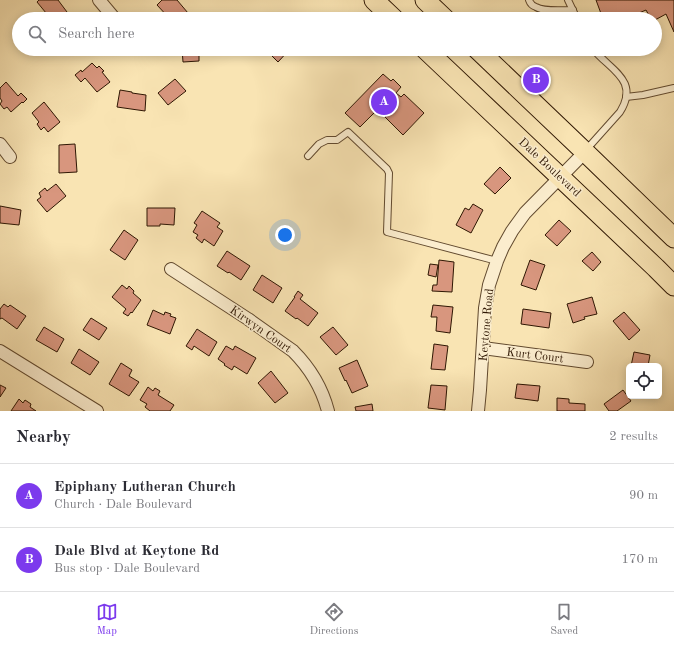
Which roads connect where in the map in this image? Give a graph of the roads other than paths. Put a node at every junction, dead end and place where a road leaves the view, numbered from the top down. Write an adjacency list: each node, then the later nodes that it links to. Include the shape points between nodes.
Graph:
1 (99, 0): 7 (street)
2 (374, 0): 8 (main road)
3 (425, 0): 9 (main road)
4 (529, 0): 6 (lane, via 536,8 544,10)
5 (568, 0): 6 (lane)
6 (573, 10)
7 (109, 12)
8 (387, 12)
9 (438, 12)
10 (432, 56): 19 (main road, Dale Boulevard)
11 (484, 56): 16 (main road)
12 (599, 56): 14 (lane, via 623,79)
13 (674, 88): 14 (lane)
14 (626, 97): 16 (lane, via 620,112)
15 (0, 144): 18 (street)
16 (585, 152): 19 (street, Keytone Road); 20 (main road)
17 (308, 156): 21 (lane, via 319,144 327,140 338,140 348,132 389,173 387,232)
18 (10, 157)
19 (561, 177): 21 (street, Keytone Road, via 525,213 512,231); 23 (main road, Dale Boulevard)
20 (674, 238)
21 (497, 261): 24 (street, Keytone Road, via 485,308)
22 (171, 269): 28 (street, Kirwyn Court, via 293,351 310,371)
23 (674, 286)
24 (483, 348): 26 (street, Kurt Court); 29 (street, Keytone Road)
25 (0, 351): 27 (street)
26 (587, 362)
27 (97, 411)
28 (328, 411)
29 (478, 411)

